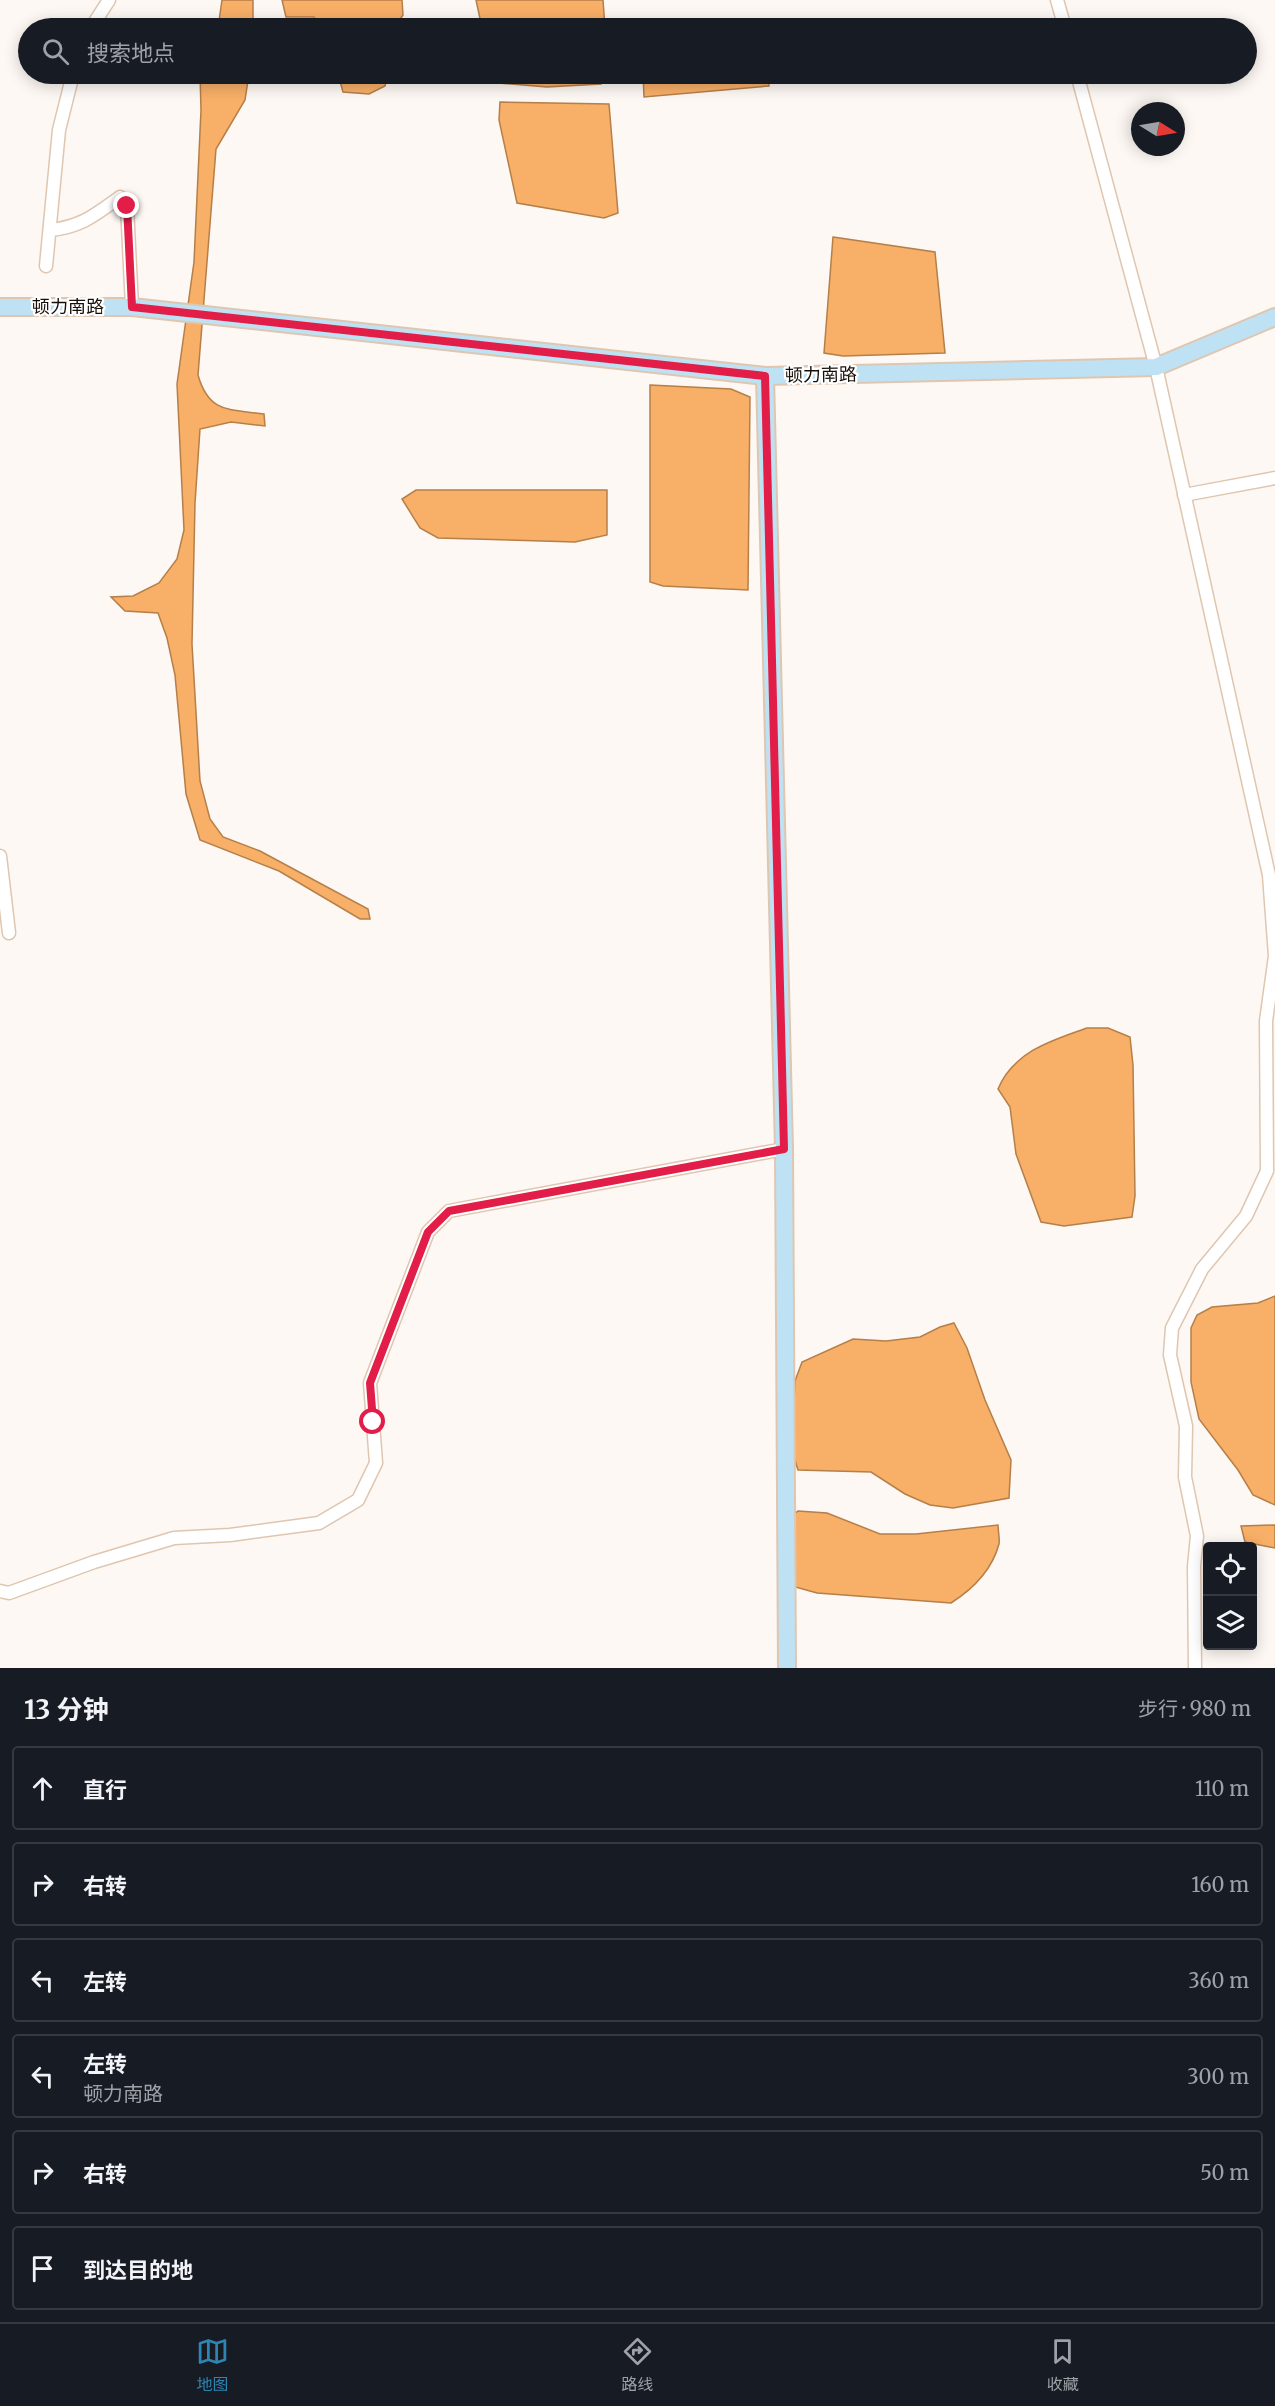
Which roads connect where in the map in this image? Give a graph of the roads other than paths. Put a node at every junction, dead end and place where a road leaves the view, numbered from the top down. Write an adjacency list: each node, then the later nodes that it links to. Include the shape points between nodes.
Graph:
1 (110, 0): 3 (street)
2 (1058, 0): 4 (street)
3 (98, 18)
4 (1062, 18)
5 (70, 84): 7 (street, via 59,130)
6 (1080, 84): 12 (street)
7 (50, 230): 8 (street); 10 (street, via 88,221 120,197 127,206)
8 (46, 266)
9 (0, 307): 10 (street, 顿力南路)
10 (132, 307): 13 (street, 顿力南路)
11 (1275, 316): 12 (street, 顿力南路)
12 (1156, 366): 13 (street, 顿力南路); 15 (street)
13 (765, 376): 18 (street)
14 (1275, 478): 15 (street)
15 (1184, 495): 21 (street, via 1269,875 1275,956 1266,1021 1267,1171 1246,1216 1202,1269 1172,1328 1170,1355 1186,1426 1185,1477 1197,1536)
16 (0, 856): 17 (street)
17 (9, 933)
18 (784, 1149): 19 (street, via 449,1211 428,1232 370,1383 376,1463 358,1500 319,1523 174,1538 9,1593); 20 (street)
19 (0, 1591)
20 (787, 1668)
21 (1195, 1668)

